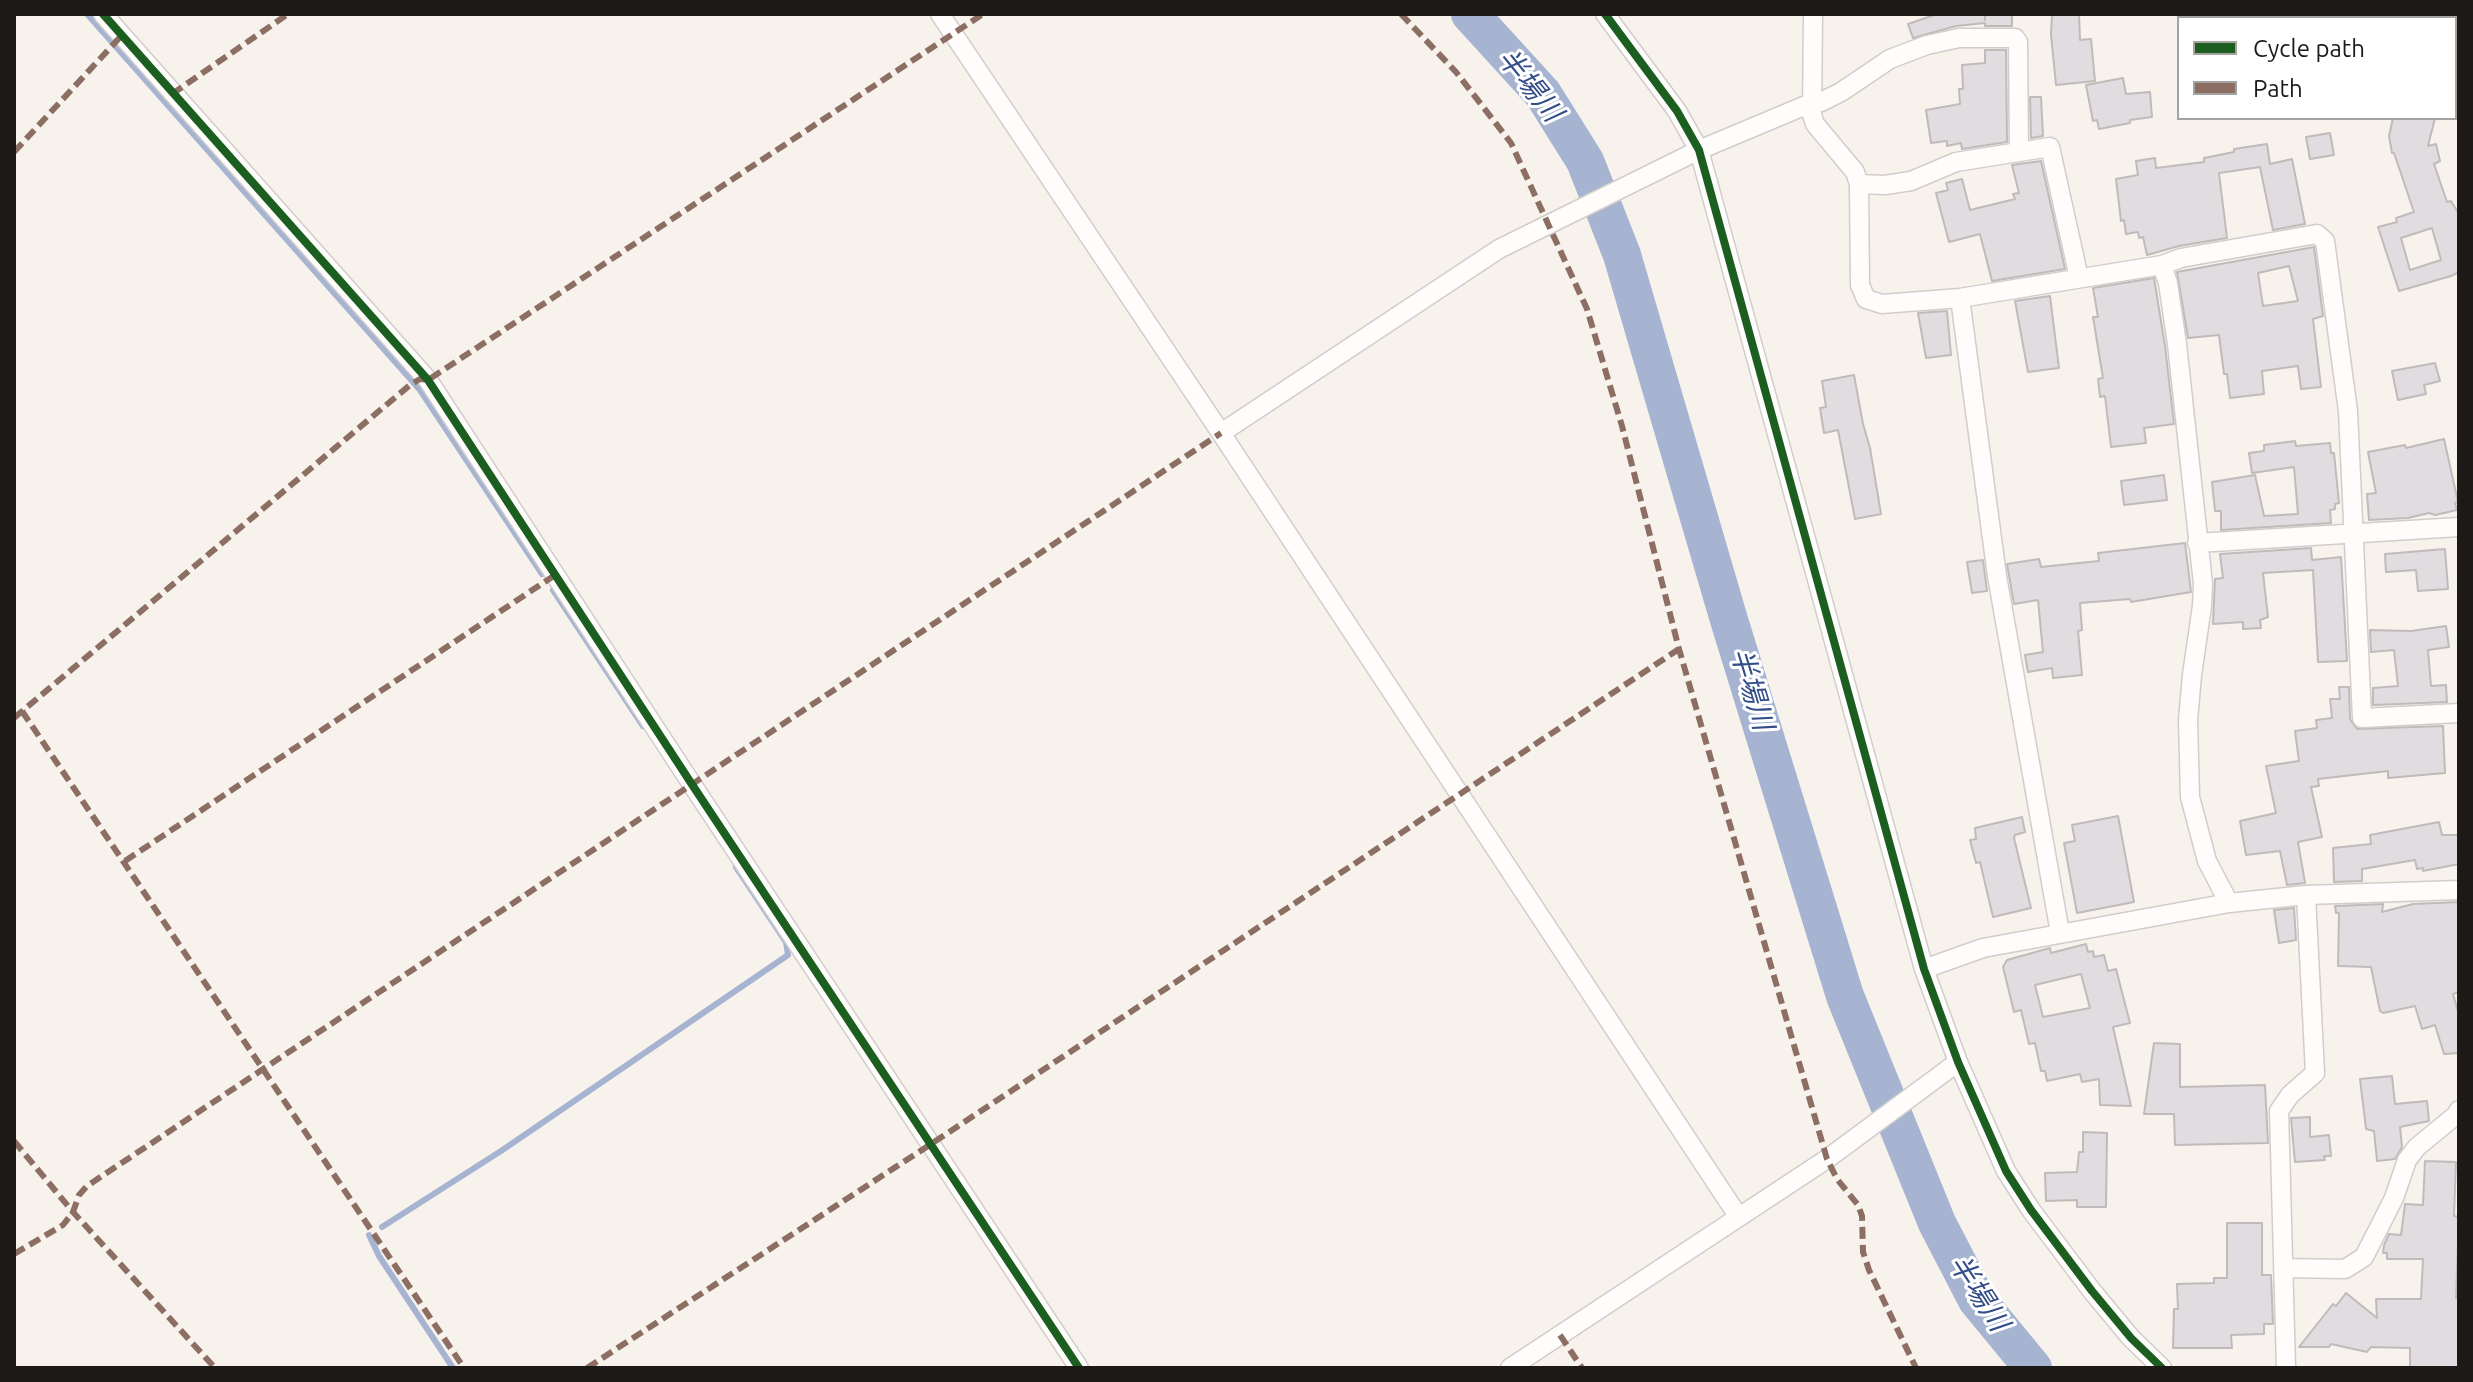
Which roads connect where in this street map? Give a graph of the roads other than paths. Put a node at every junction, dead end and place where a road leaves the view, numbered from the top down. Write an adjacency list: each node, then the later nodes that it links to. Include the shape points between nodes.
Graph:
1 (103, 14): 26 (street, via 428,380)
2 (940, 14): 12 (street)
3 (1605, 14): 7 (street, via 1677,111)
4 (1813, 14): 5 (street)
5 (1811, 103): 6 (street, via 1841,92 1890,59 1927,45 1959,38 2015,38); 7 (street); 8 (street, via 1815,124)
6 (2019, 152): 8 (street, via 1956,162 1911,181); 10 (street, via 2050,147)
7 (1694, 153): 12 (street, via 1499,249); 21 (street)
8 (1859, 184): 11 (street, via 1860,285 1866,299 1882,304)
9 (2162, 265): 10 (street); 14 (street, via 2317,234 2325,241 2348,411); 15 (street, via 2177,344)
10 (2079, 278): 11 (street)
11 (1960, 298): 20 (street, via 1997,576)
12 (1221, 433): 24 (street)
13 (2459, 527): 14 (street)
14 (2355, 533): 15 (street); 16 (street, via 2362,718)
15 (2197, 543): 19 (street, via 2203,584 2188,720 2190,797 2207,861)
16 (2459, 713)
17 (2459, 890): 18 (street)
18 (2306, 895): 19 (street); 25 (street, via 2315,1073 2279,1111)
19 (2229, 903): 20 (street)
20 (2060, 933): 21 (street, via 1983,948)
21 (1924, 969): 22 (street)
22 (1954, 1066): 24 (street); 28 (street, via 2031,1210 2121,1326)
23 (2459, 1110): 25 (street, via 2407,1160 2364,1257 2345,1269)
24 (1738, 1216): 27 (street)
25 (2283, 1268): 29 (street)
26 (1079, 1368)
27 (1510, 1368)
28 (2162, 1368)
29 (2286, 1368)

